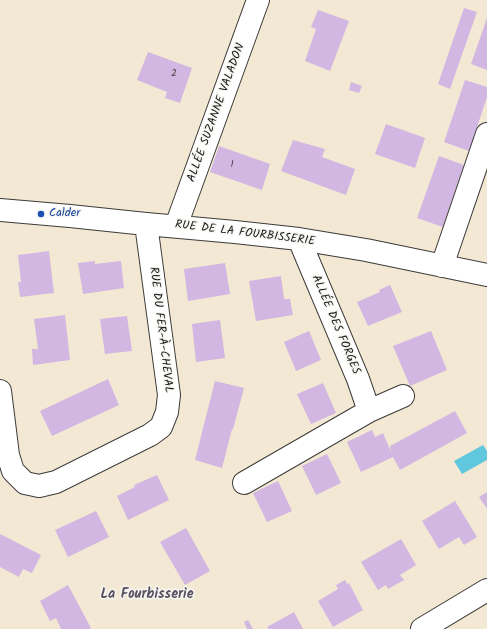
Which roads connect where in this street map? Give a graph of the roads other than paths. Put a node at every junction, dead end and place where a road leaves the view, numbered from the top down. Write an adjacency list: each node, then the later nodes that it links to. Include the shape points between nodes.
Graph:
1 (258, 0): 5 (street, ALLÉE SUZANNE VALADON)
2 (487, 134): 7 (street)
3 (0, 210): 4 (street, RUE DE LA FOURBISSERIE)
4 (146, 224): 5 (street, RUE DE LA FOURBISSERIE); 9 (street, RUE DU FER-À-CHEVAL, via 169,395 167,412 161,427 56,482 39,486 25,483 13,471 8,455)
5 (176, 226): 6 (street, RUE DE LA FOURBISSERIE)
6 (299, 239): 7 (street, RUE DE LA FOURBISSERIE); 11 (street, ALLÉE DES FORGES)
7 (442, 266): 8 (street, RUE DE LA FOURBISSERIE)
8 (487, 275)
9 (0, 391)
10 (403, 396): 11 (street)
11 (369, 411): 12 (street)
12 (244, 483)
13 (487, 590): 14 (street)
14 (422, 629)

